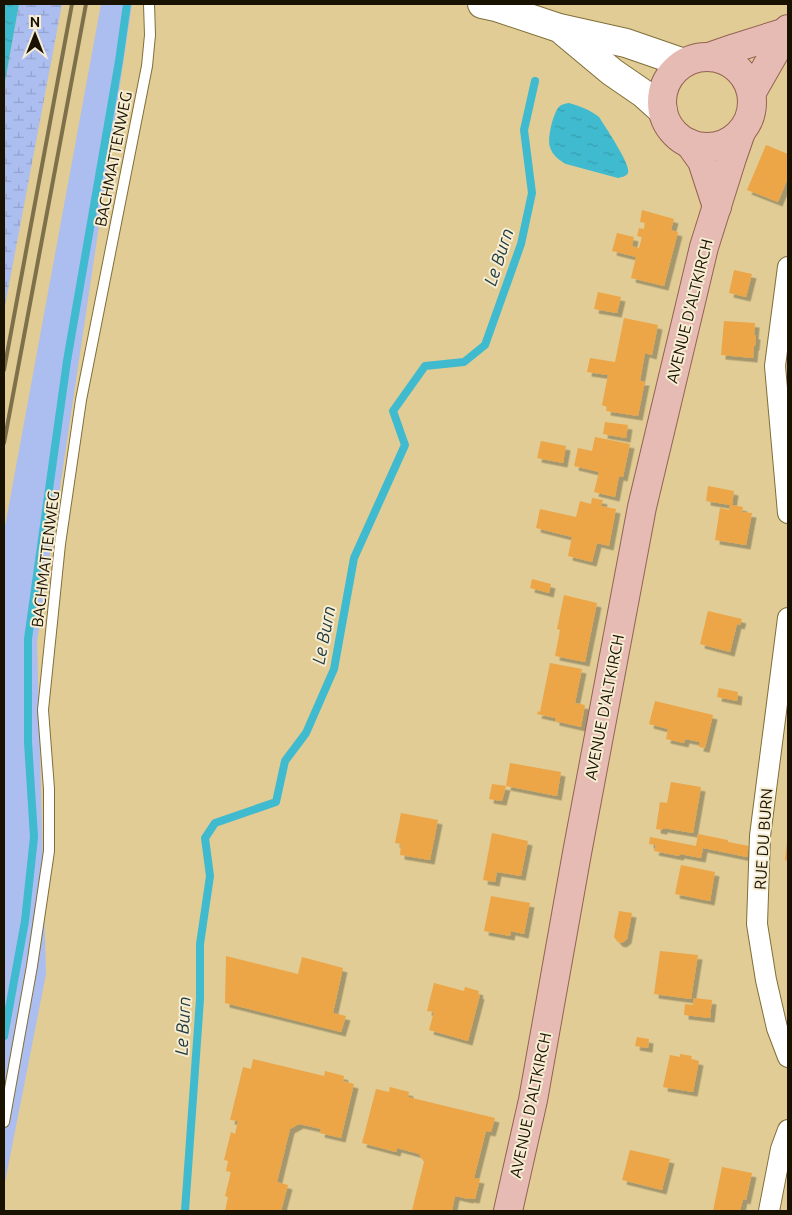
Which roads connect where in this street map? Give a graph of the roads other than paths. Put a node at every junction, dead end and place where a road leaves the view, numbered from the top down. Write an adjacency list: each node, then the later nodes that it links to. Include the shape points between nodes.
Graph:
1 (150, 4): 16 (lane, BACHMATTENWEG, via 147,66 81,400 60,544 44,710 49,851)
2 (482, 4): 3 (main road)
3 (559, 28): 6 (main road, via 626,43); 8 (main road)
4 (787, 30): 5 (main road); 7 (main road)
5 (712, 56): 6 (main road); 7 (main road, via 737,68)
6 (684, 62): 8 (main road, via 666,84 662,97)
7 (752, 92): 9 (main road, via 749,120)
8 (663, 112): 10 (main road, via 668,125)
9 (741, 132): 10 (main road, via 717,146); 11 (main road, AVENUE D'ALTKIRCH)
10 (689, 143): 11 (main road, via 702,161)
11 (717, 206): 18 (main road, AVENUE D'ALTKIRCH, via 704,247 642,507 533,1100)
12 (788, 267): 13 (street, via 776,366)
13 (788, 513)
14 (788, 618): 15 (street, RUE DU BURN, via 760,836 757,924 770,999)
15 (788, 1057)
16 (4, 1122)
17 (788, 1130): 19 (street)
18 (508, 1211)
19 (769, 1211)

